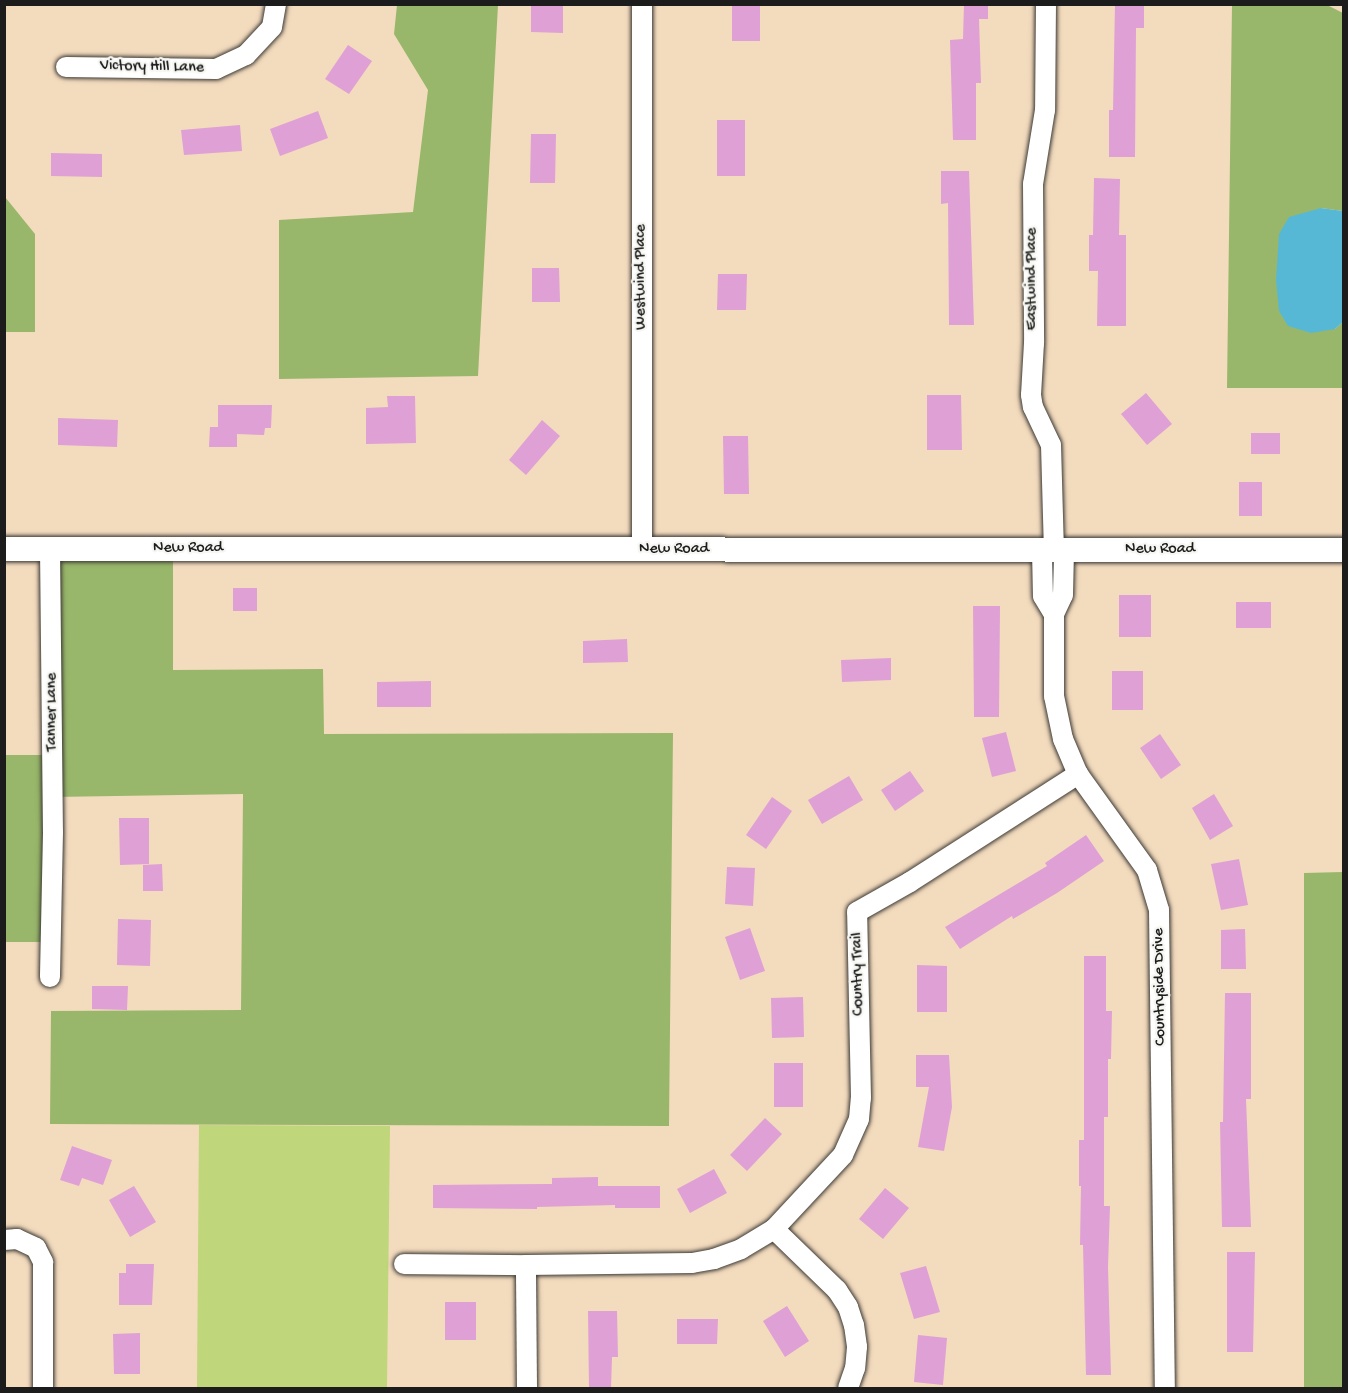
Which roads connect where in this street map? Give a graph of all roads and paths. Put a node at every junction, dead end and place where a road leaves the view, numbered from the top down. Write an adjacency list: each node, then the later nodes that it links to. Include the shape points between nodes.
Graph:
1 (276, 4): 4 (street, Victory Hill Lane, via 272,27 253,48 216,69)
2 (642, 4): 7 (street, Westwind Place)
3 (1046, 4): 8 (street, Eastwind Place, via 1045,110 1033,183 1031,395 1051,445)
4 (66, 67)
5 (4, 549): 6 (street, New Road)
6 (50, 549): 7 (street, New Road); 11 (street, Tanner Lane)
7 (642, 550): 8 (street, New Road)
8 (1053, 550): 9 (street, New Road); 10 (street, Countryside Drive, via 1063,596 1054,614 1054,696 1058,720)
9 (1344, 550)
10 (1078, 774): 12 (street, Country Trail, via 857,912 859,1119 843,1155); 19 (street, Countryside Drive, via 1147,870 1159,910)
11 (50, 977)
12 (774, 1229): 15 (street, Country Trail, via 714,1259 669,1265); 18 (street, via 837,1290 848,1307 857,1347)
13 (4, 1239): 16 (street, via 17,1239 36,1248 43,1262)
14 (404, 1264): 15 (street, Country Trail)
15 (526, 1265): 17 (street)
16 (44, 1389)
17 (527, 1389)
18 (848, 1389)
19 (1165, 1389)

